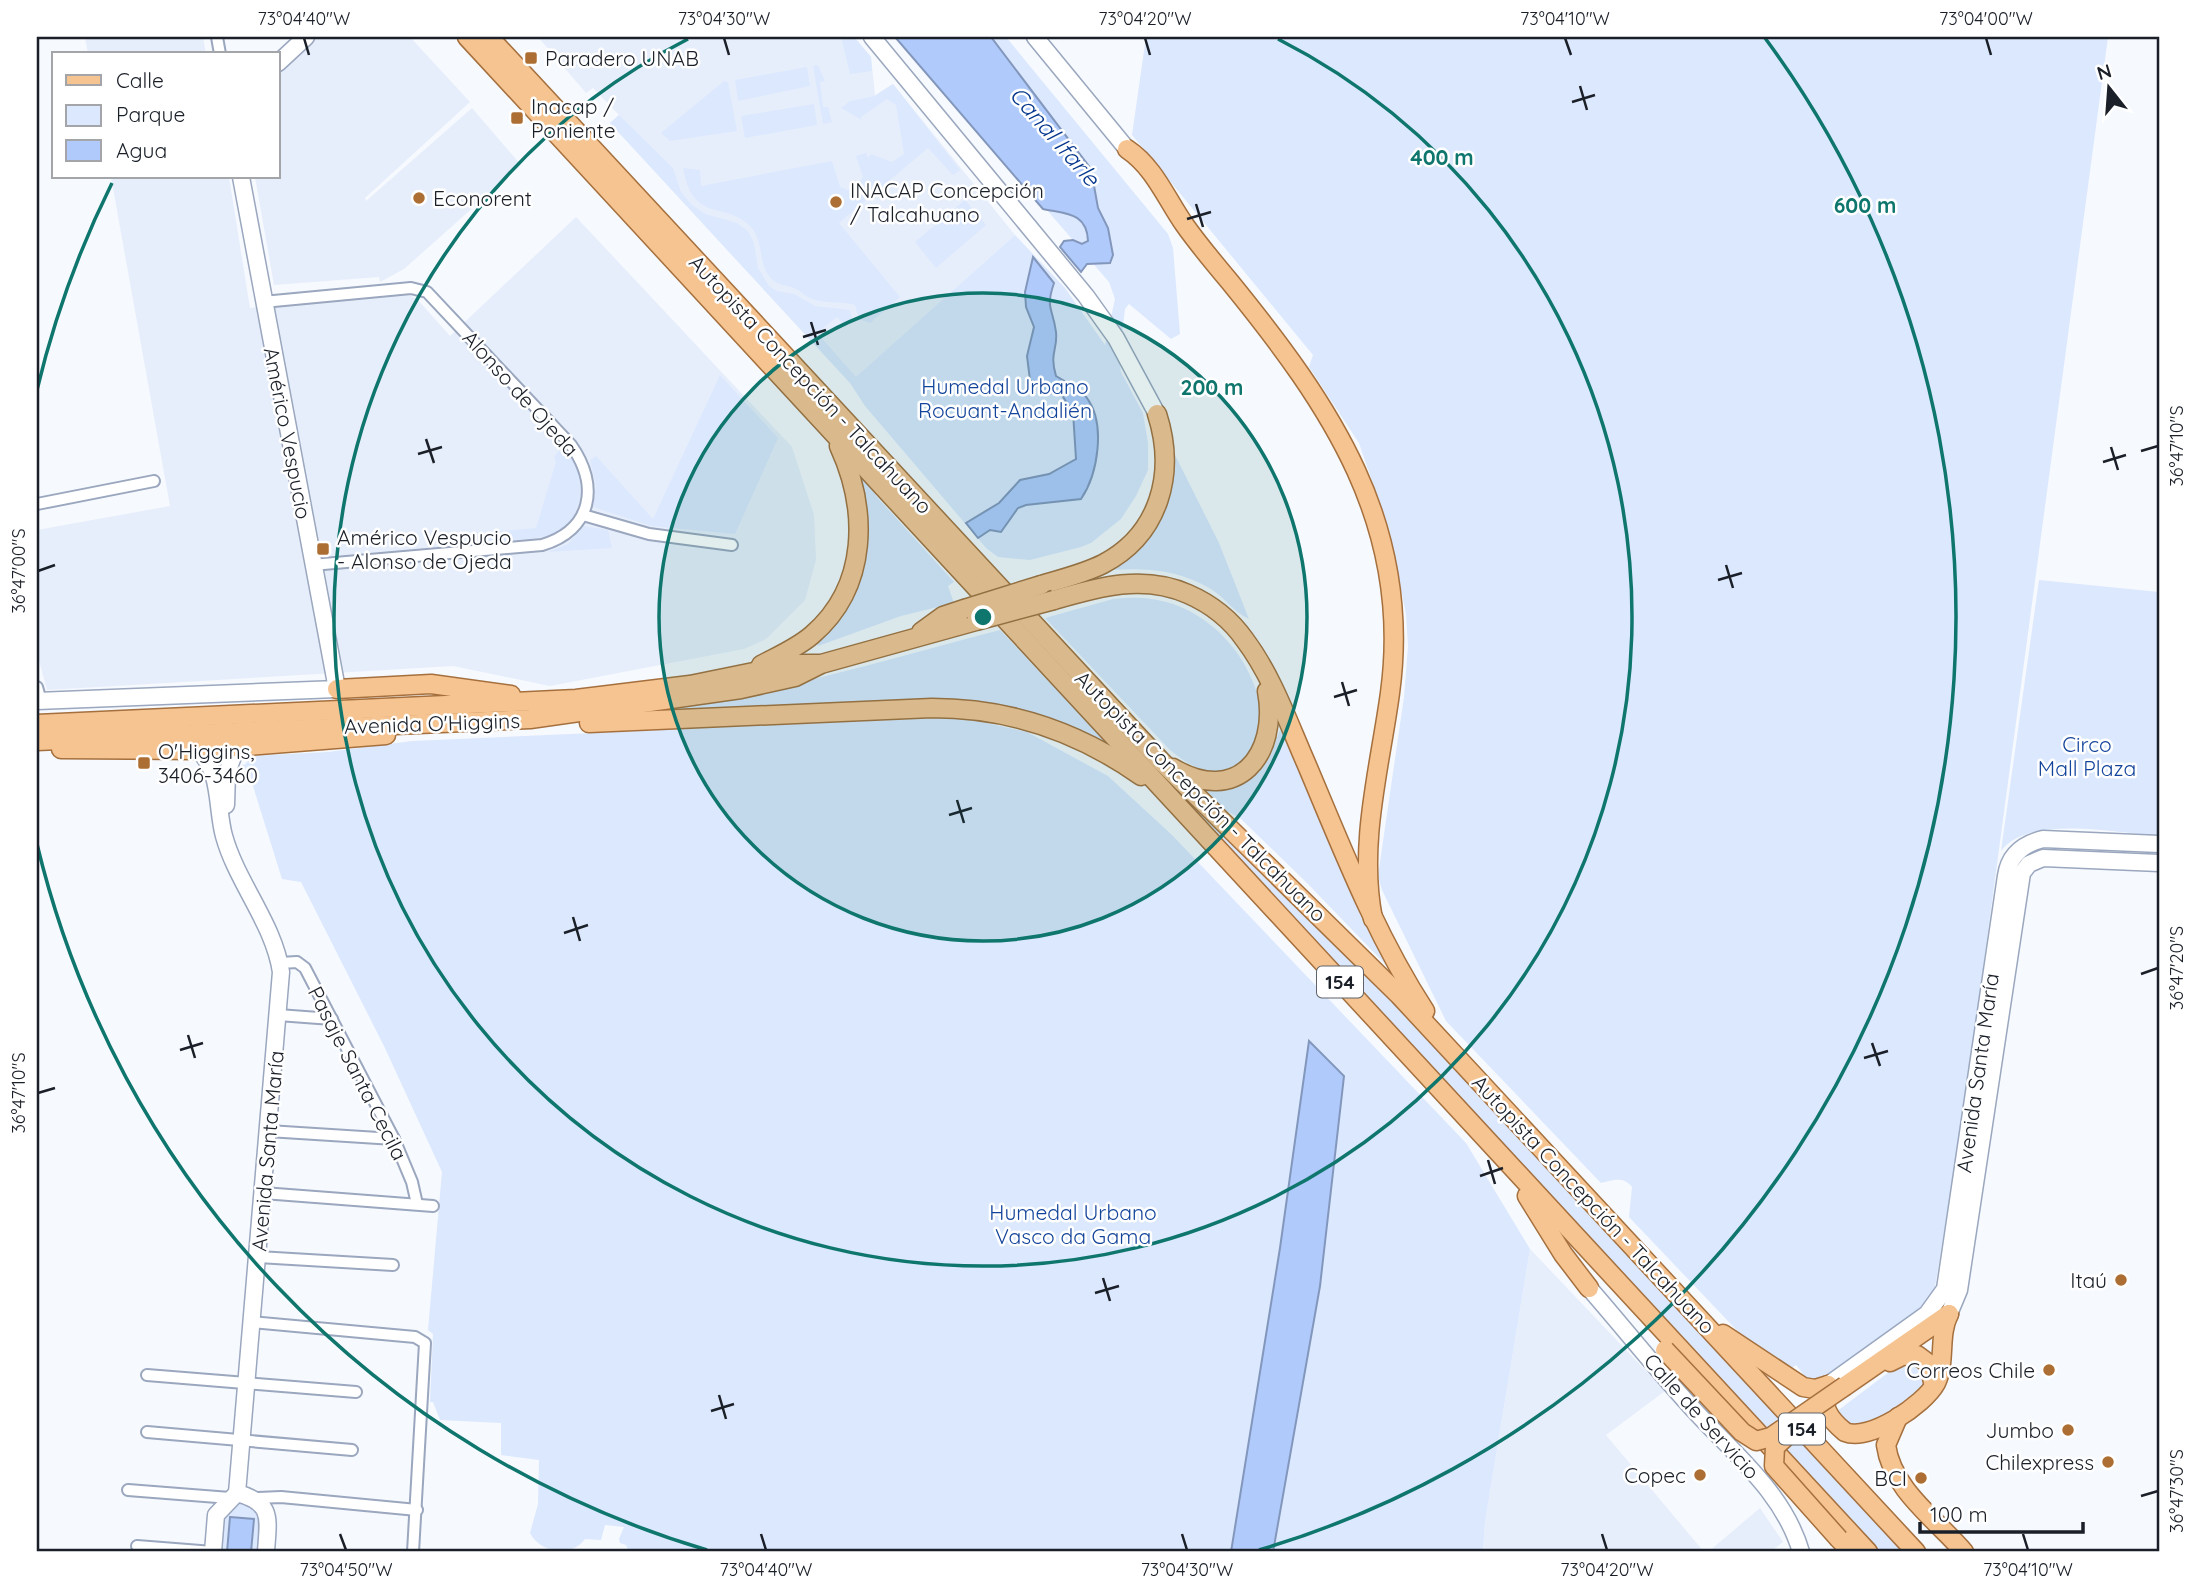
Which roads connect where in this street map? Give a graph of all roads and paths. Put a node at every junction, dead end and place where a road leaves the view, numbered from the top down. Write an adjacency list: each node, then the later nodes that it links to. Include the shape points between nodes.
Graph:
1 (306, 37): 7 (street)
2 (458, 37): 6 (main road)
3 (467, 37): 6 (main road, Autopista Concepción - Talcahuano)
4 (872, 37): 11 (street, via 1086,296 1116,338)
5 (1035, 37): 8 (street)
6 (486, 45): 12 (main road, Autopista Concepción - Talcahuano); 31 (main road, Autopista Concepción - Talcahuano / 154)
7 (280, 61)
8 (1127, 149): 36 (main road, via 1153,173 1193,237 1318,398 1352,459 1370,505 1387,570 1394,638 1391,690 1366,856)
9 (241, 178): 10 (street, Américo Vespucio)
10 (263, 302): 15 (street, Alonso de Ojeda, via 411,288 428,292 577,454 588,483); 17 (street, Américo Vespucio)
11 (1157, 414): 18 (main road, bridge, via 1167,461 1160,496 1147,525 1128,547 1106,562)
12 (828, 428): 21 (main road, via 845,460 858,504 860,533 851,578 814,634); 32 (main road, Autopista Concepción - Talcahuano / 154)
13 (153, 481): 14 (street)
14 (37, 504)
15 (583, 515): 16 (street, via 649,534); 17 (street, via 567,533 542,545)
16 (732, 545)
17 (312, 565): 22 (street, Américo Vespucio)
18 (970, 615): 19 (main road, Avenida O'Higgins, via 913,638); 20 (main road, Avenida O'Higgins, bridge, via 1142,583 1177,589 1209,605 1247,641)
19 (821, 664): 21 (main road, Avenida O'Higgins, via 793,664); 25 (main road, Avenida O'Higgins, via 795,677 741,689)
20 (1259, 664): 31 (main road, via 1270,720 1266,746 1256,761 1236,775 1213,780 1187,775); 36 (main road)
21 (732, 677): 24 (main road, Avenida O'Higgins)
22 (337, 689): 23 (street, Avenida O'Higgins); 24 (main road, via 441,684)
23 (38, 697)
24 (545, 701): 27 (main road, Avenida O'Higgins)
25 (530, 719): 26 (main road, Avenida O'Higgins); 32 (main road, via 568,723 976,709 1067,735 1133,771)
26 (433, 723): 28 (main road, Avenida O'Higgins); 29 (main road, via 360,739)
27 (37, 724)
28 (37, 743): 30 (main road, via 87,751)
29 (236, 748): 30 (main road); 33 (street, via 227,773)
30 (198, 750): 33 (street, Avenida Santa María, via 211,765)
31 (1161, 761): 40 (main road, Autopista Concepción - Talcahuano / 154)
32 (1173, 801): 43 (main road, Autopista Concepción - Talcahuano / 154)
33 (222, 821): 37 (street, Avenida Santa María, via 229,849)
34 (2159, 844): 56 (street, Avenida Santa María, via 2043,839 2027,844 2012,858 1944,1289 1927,1314)
35 (2159, 863): 52 (street, Avenida Santa María, via 2043,858 2022,873 1959,1290)
36 (1373, 919): 40 (main road)
37 (280, 963): 38 (street, Avenida Santa María); 39 (street, Pasaje Santa Cecila, via 303,966)
38 (278, 1015): 39 (street); 41 (street, Avenida Santa María)
39 (332, 1019): 42 (street, Pasaje Santa Cecila)
40 (1448, 1046): 51 (main road, Autopista Concepción - Talcahuano / 154)
41 (268, 1130): 42 (street); 44 (street, Avenida Santa María)
42 (394, 1139): 45 (street, Pasaje Santa Cecila)
43 (1507, 1163): 47 (main road, Autopista Concepción - Talcahuano / 154); 50 (main road)
44 (263, 1193): 45 (street); 48 (street, Avenida Santa María)
45 (417, 1205): 46 (street)
46 (433, 1206)
47 (1560, 1220): 56 (main road, bridge, via 1616,1296 1742,1432 1756,1441 1771,1437); 73 (main road, Autopista Concepción - Talcahuano / 154)
48 (258, 1257): 49 (street); 53 (street, Avenida Santa María)
49 (394, 1265)
50 (1589, 1288): 72 (street, Calle de Servicio, via 1778,1500)
51 (1689, 1305): 56 (main road, via 1726,1337 1780,1368 1798,1384 1815,1389); 74 (main road, Autopista Concepción - Talcahuano / 154)
52 (1949, 1314): 56 (main road); 57 (main road, via 1938,1376)
53 (252, 1322): 55 (street, Avenida Santa María); 66 (street, via 423,1341)
54 (147, 1375): 55 (street)
55 (247, 1385): 58 (street); 61 (street, Avenida Santa María)
56 (1840, 1387): 57 (main road, via 1913,1354 1932,1368); 59 (main road, via 1824,1398 1826,1409 1845,1432 1867,1434); 68 (main road, bridge, via 1782,1439 1773,1457 1776,1470)
57 (1931, 1389): 59 (main road)
58 (356, 1392)
59 (1898, 1417): 75 (main road, via 1886,1445 1900,1479)
60 (147, 1432): 61 (street)
61 (242, 1440): 62 (street); 64 (street, Avenida Santa María)
62 (352, 1450)
63 (128, 1490): 64 (street)
64 (234, 1495): 65 (street); 69 (street, via 216,1515)
65 (258, 1498): 66 (street); 70 (street, via 267,1517)
66 (417, 1510): 71 (street)
67 (137, 1546): 69 (street)
68 (1845, 1546)
69 (213, 1552)
70 (266, 1552)
71 (414, 1552)
72 (1801, 1552)
73 (1868, 1552)
74 (1916, 1552)
75 (1965, 1552)

